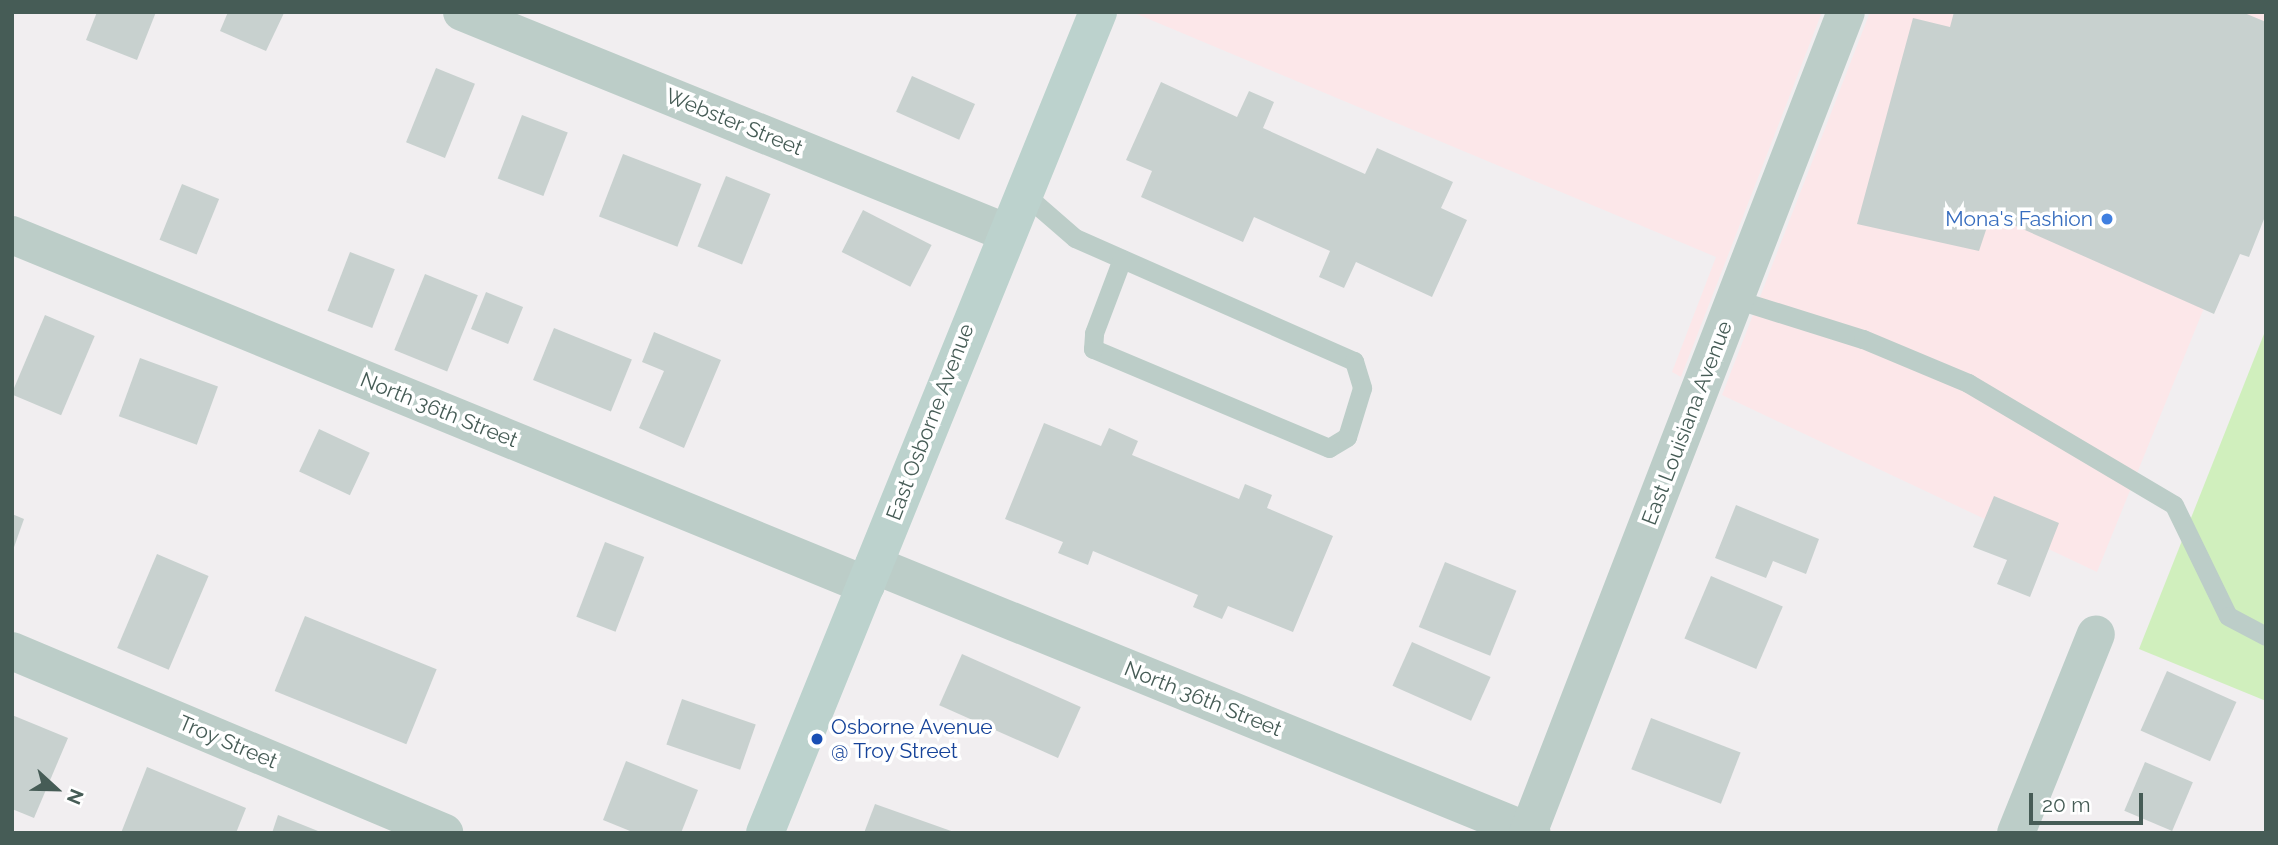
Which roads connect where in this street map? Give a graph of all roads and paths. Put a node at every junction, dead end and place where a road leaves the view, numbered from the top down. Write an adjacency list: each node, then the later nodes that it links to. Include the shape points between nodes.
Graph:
1 (462, 12): 5 (street, Webster Street)
2 (1098, 12): 4 (street, East Osborne Avenue)
3 (1846, 12): 8 (street, East Louisiana Avenue)
4 (1022, 192): 5 (street, East Osborne Avenue); 7 (lane, via 1075,238)
5 (1005, 232): 9 (street, East Osborne Avenue)
6 (12, 235): 9 (street, North 36th Street)
7 (1122, 260): 7 (lane, via 1354,361 1362,388 1347,437 1329,448 1093,349 1094,333)
8 (1735, 299): 11 (lane, via 1863,338 1968,383 2174,505 2228,616); 13 (street, East Louisiana Avenue)
9 (870, 575): 13 (street, North 36th Street); 15 (street, East Osborne Avenue)
10 (2096, 634): 16 (street)
11 (2266, 636)
12 (12, 651): 14 (street, Troy Street)
13 (1530, 832)
14 (444, 833)
15 (765, 833)
16 (2016, 833)

